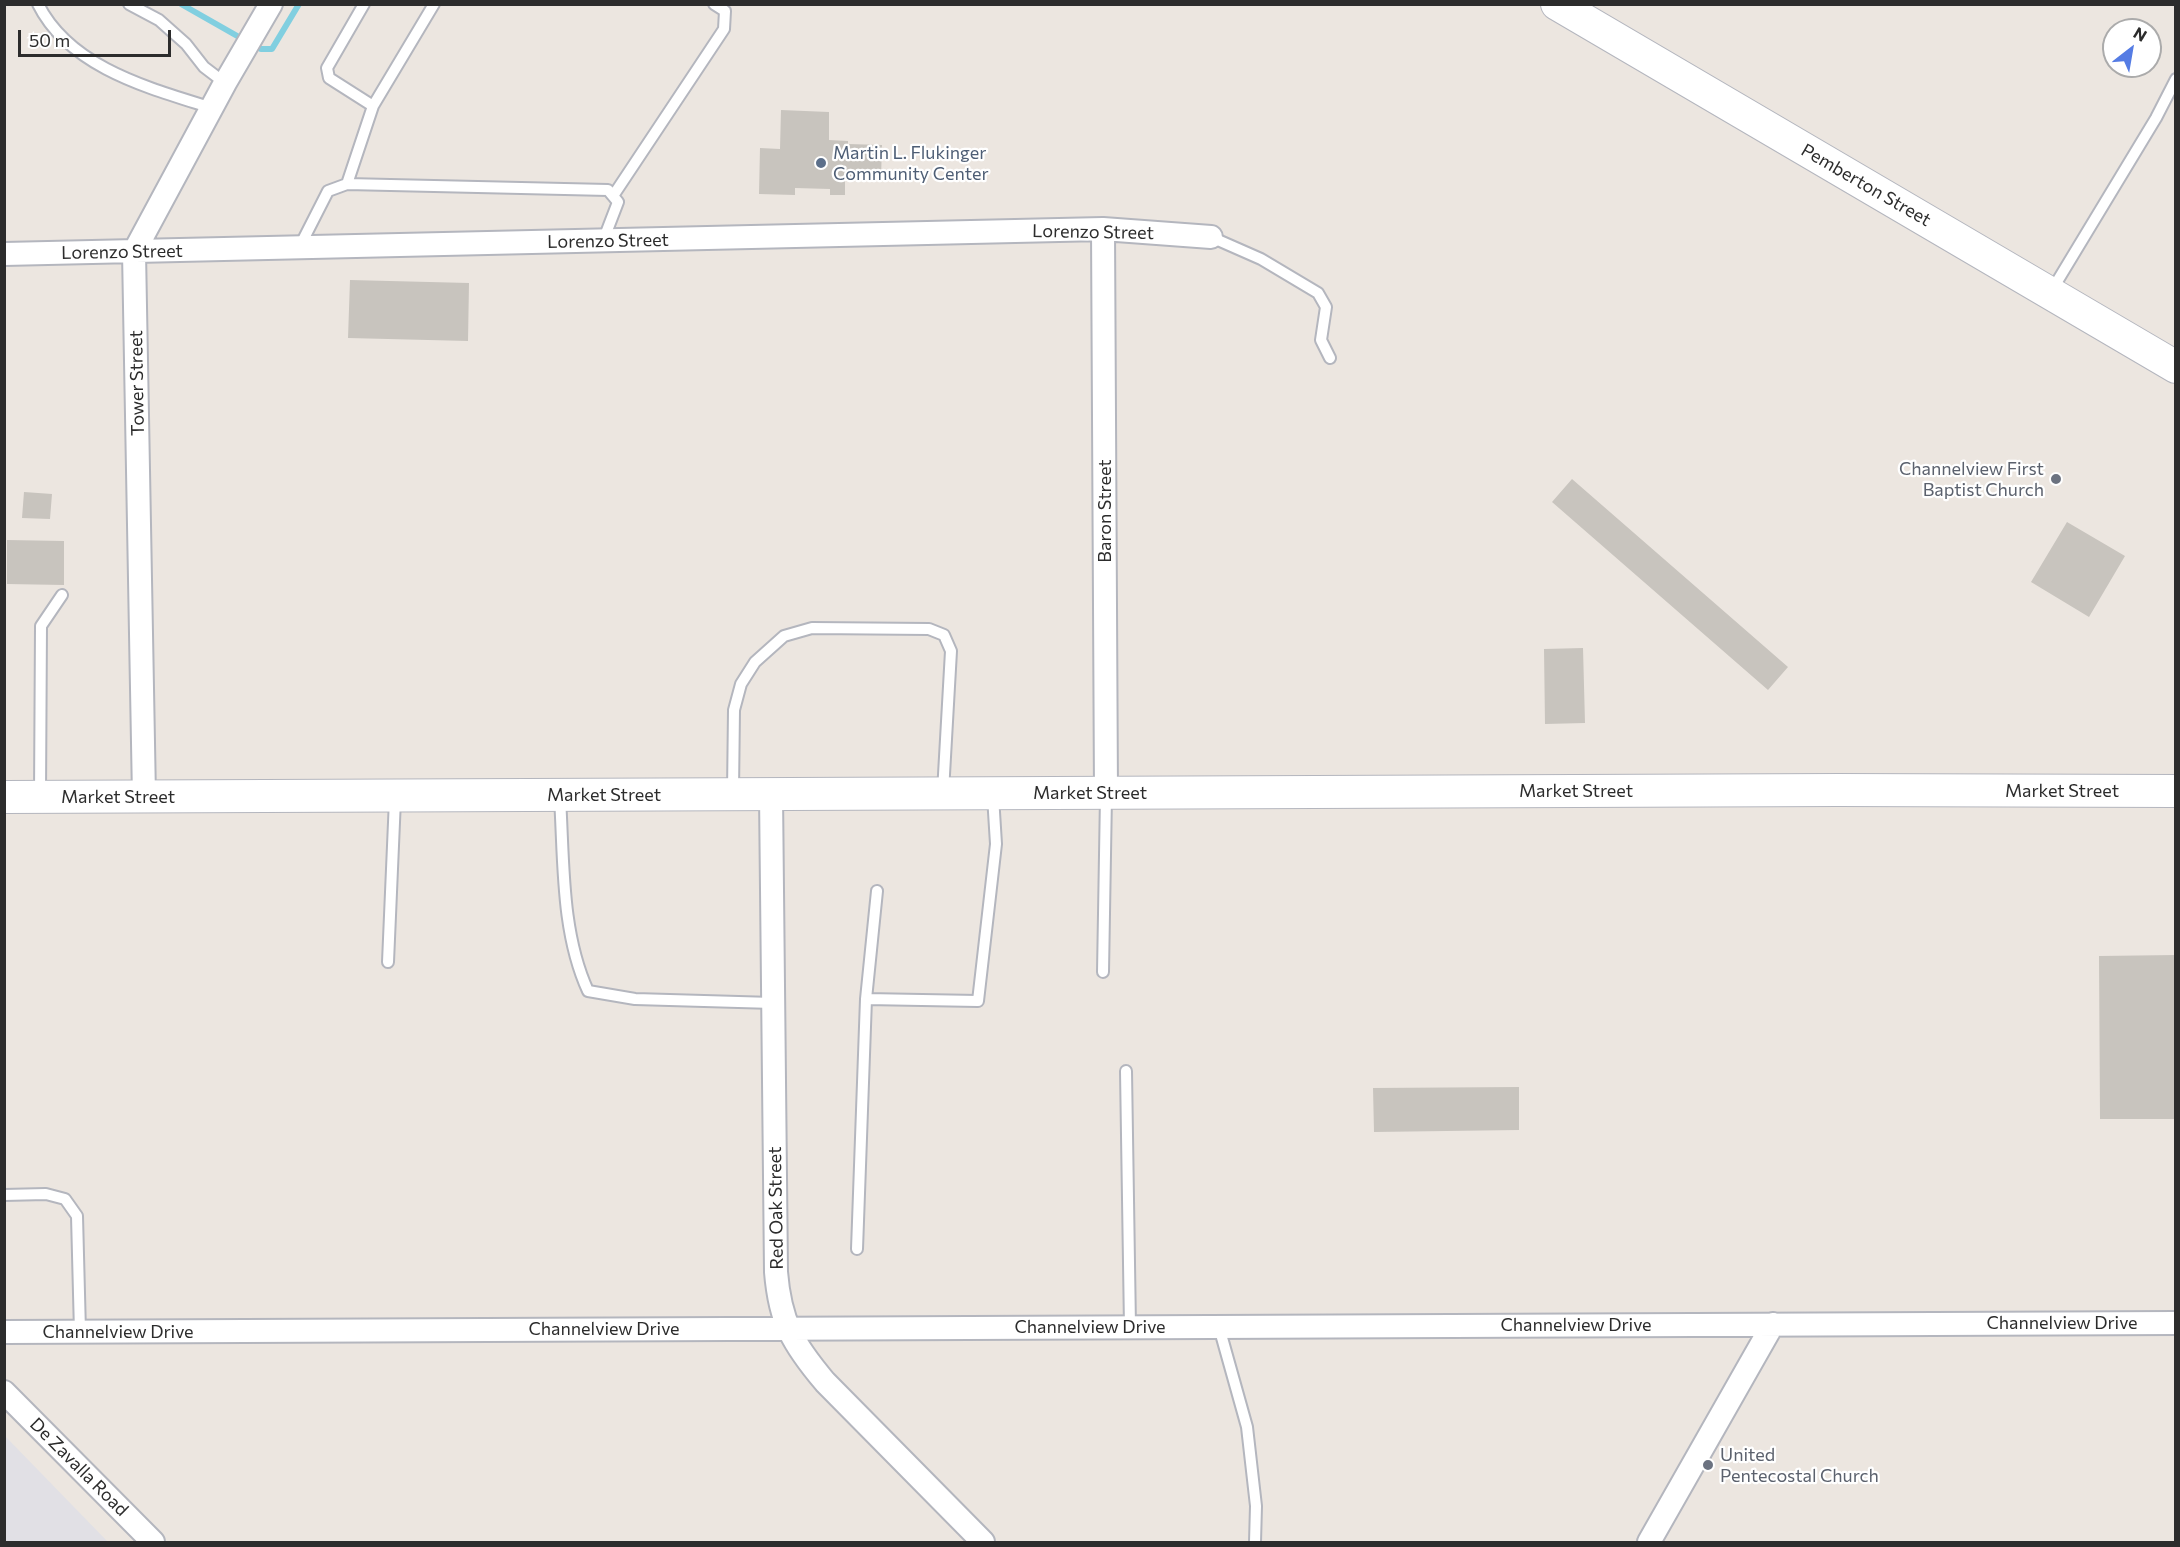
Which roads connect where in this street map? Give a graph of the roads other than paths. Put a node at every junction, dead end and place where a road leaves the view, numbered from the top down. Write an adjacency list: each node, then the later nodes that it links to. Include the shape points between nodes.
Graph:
1 (38, 4): 11 (lane, via 54,31 88,59 140,85)
2 (129, 4): 9 (lane, via 159,20)
3 (271, 4): 9 (street, Tower Street)
4 (364, 4): 10 (lane, via 327,68 329,78)
5 (434, 4): 10 (lane)
6 (714, 4): 13 (lane, via 725,11 724,29)
7 (1557, 4): 20 (street, Pemberton Street)
8 (2175, 80): 20 (lane)
9 (225, 83): 11 (street, Tower Street)
10 (373, 106): 12 (lane)
11 (212, 108): 18 (street, Tower Street)
12 (347, 184): 13 (lane, via 608,190); 17 (lane, via 328,191)
13 (613, 196): 16 (lane, via 618,202)
14 (1103, 229): 15 (street, Lorenzo Street); 16 (street, Lorenzo Street); 27 (street, Baron Street)
15 (1210, 237): 21 (lane, via 1261,259 1318,293 1326,307 1321,340)
16 (603, 241): 17 (street, Lorenzo Street)
17 (299, 248): 18 (street, Lorenzo Street)
18 (134, 252): 19 (street, Lorenzo Street); 32 (street, Tower Street)
19 (4, 254)
20 (2050, 293): 22 (street, Pemberton Street)
21 (1330, 358)
22 (2175, 366)
23 (62, 594): 34 (lane, via 41,626)
24 (2175, 791): 27 (street, Market Street)
25 (943, 793): 26 (street, Market Street); 28 (lane, via 951,651 945,635 929,629 812,628 784,636 755,662 741,684 734,710); 29 (street, Market Street)
26 (993, 793): 27 (street, Market Street); 38 (lane, via 996,844 978,1001)
27 (1106, 793): 37 (lane)
28 (733, 794): 29 (street, Market Street); 31 (street, Market Street)
29 (771, 794): 39 (street, Red Oak Street)
30 (395, 795): 31 (street, Market Street); 32 (street, Market Street); 36 (lane)
31 (560, 795): 39 (lane, via 573,947 588,991 635,999)
32 (144, 796): 34 (street, Market Street)
33 (4, 797): 34 (street, Market Street)
34 (40, 797)
35 (877, 891): 38 (lane)
36 (388, 962)
37 (1103, 972)
38 (866, 999): 42 (lane)
39 (773, 1003): 47 (street, Red Oak Street, via 776,1272)
40 (1126, 1071): 46 (lane)
41 (4, 1195): 49 (lane, via 46,1194 65,1199 77,1216)
42 (858, 1250)
43 (2175, 1323): 44 (street, Channelview Drive)
44 (1773, 1324): 45 (street, Channelview Drive); 54 (street)
45 (1219, 1326): 46 (street, Channelview Drive); 53 (lane, via 1247,1427 1256,1506)
46 (1130, 1327): 47 (street, Channelview Drive)
47 (787, 1328): 49 (street, Channelview Drive); 52 (street, Red Oak Street, via 825,1382)
48 (4, 1332): 49 (street, Channelview Drive)
49 (80, 1332)
50 (4, 1392): 51 (street, De Zavalla Road)
51 (153, 1542)
52 (983, 1542)
53 (1255, 1542)
54 (1650, 1542)

